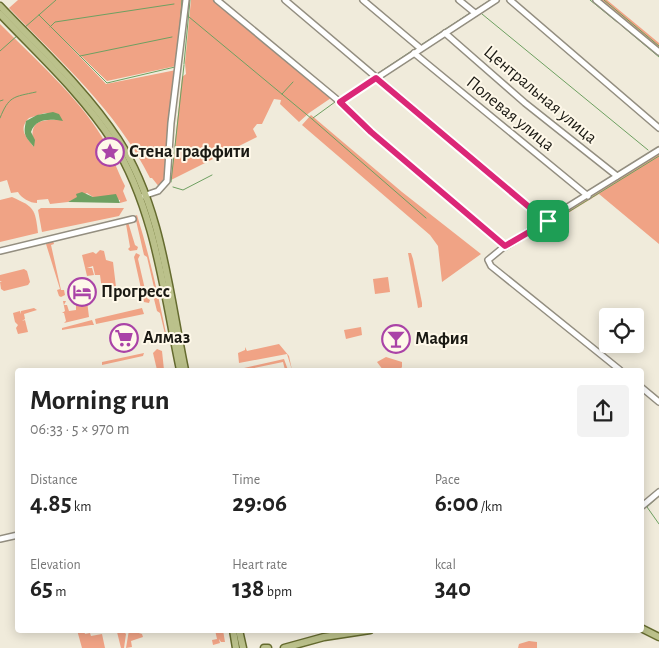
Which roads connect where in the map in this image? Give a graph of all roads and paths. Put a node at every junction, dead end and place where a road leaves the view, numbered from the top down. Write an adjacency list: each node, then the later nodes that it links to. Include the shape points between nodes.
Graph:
1 (186, 0): 22 (street, via 167,181 158,191)
2 (217, 0): 18 (street)
3 (285, 0): 17 (street)
4 (363, 0): 14 (street)
5 (459, 0): 11 (street)
6 (496, 0): 11 (street)
7 (510, 0): 19 (street)
8 (596, 0): 15 (street)
9 (0, 6): 13 (main road)
10 (0, 14): 13 (main road)
11 (475, 14): 12 (street)
12 (445, 33): 14 (street); 21 (street, Центральная улица, via 525,103)
13 (36, 48): 22 (main road, via 105,130)
14 (420, 48): 16 (street)
15 (659, 52)
16 (414, 53): 17 (street); 23 (street, Полевая улица)
17 (376, 78): 18 (street); 25 (street)
18 (340, 102): 26 (street)
19 (659, 128)
20 (659, 150): 21 (street)
21 (617, 176): 23 (street)
22 (142, 196): 28 (main road); 29 (main road, via 159,239)
23 (588, 196): 25 (street)
24 (132, 220): 27 (street)
25 (548, 221): 26 (street)
26 (505, 246): 30 (street, via 490,257 491,266)
27 (0, 251)
28 (180, 368)
29 (185, 368)
30 (618, 368)
31 (644, 390): 32 (street)
32 (659, 402)
33 (659, 492): 34 (street)
34 (644, 504)
35 (15, 536): 36 (street)
36 (0, 539)
37 (644, 630): 41 (main road)
38 (234, 633): 42 (main road)
39 (240, 633): 43 (main road)
40 (350, 633): 44 (main road)
41 (659, 637)
42 (236, 648)
43 (243, 648)
44 (284, 648)

